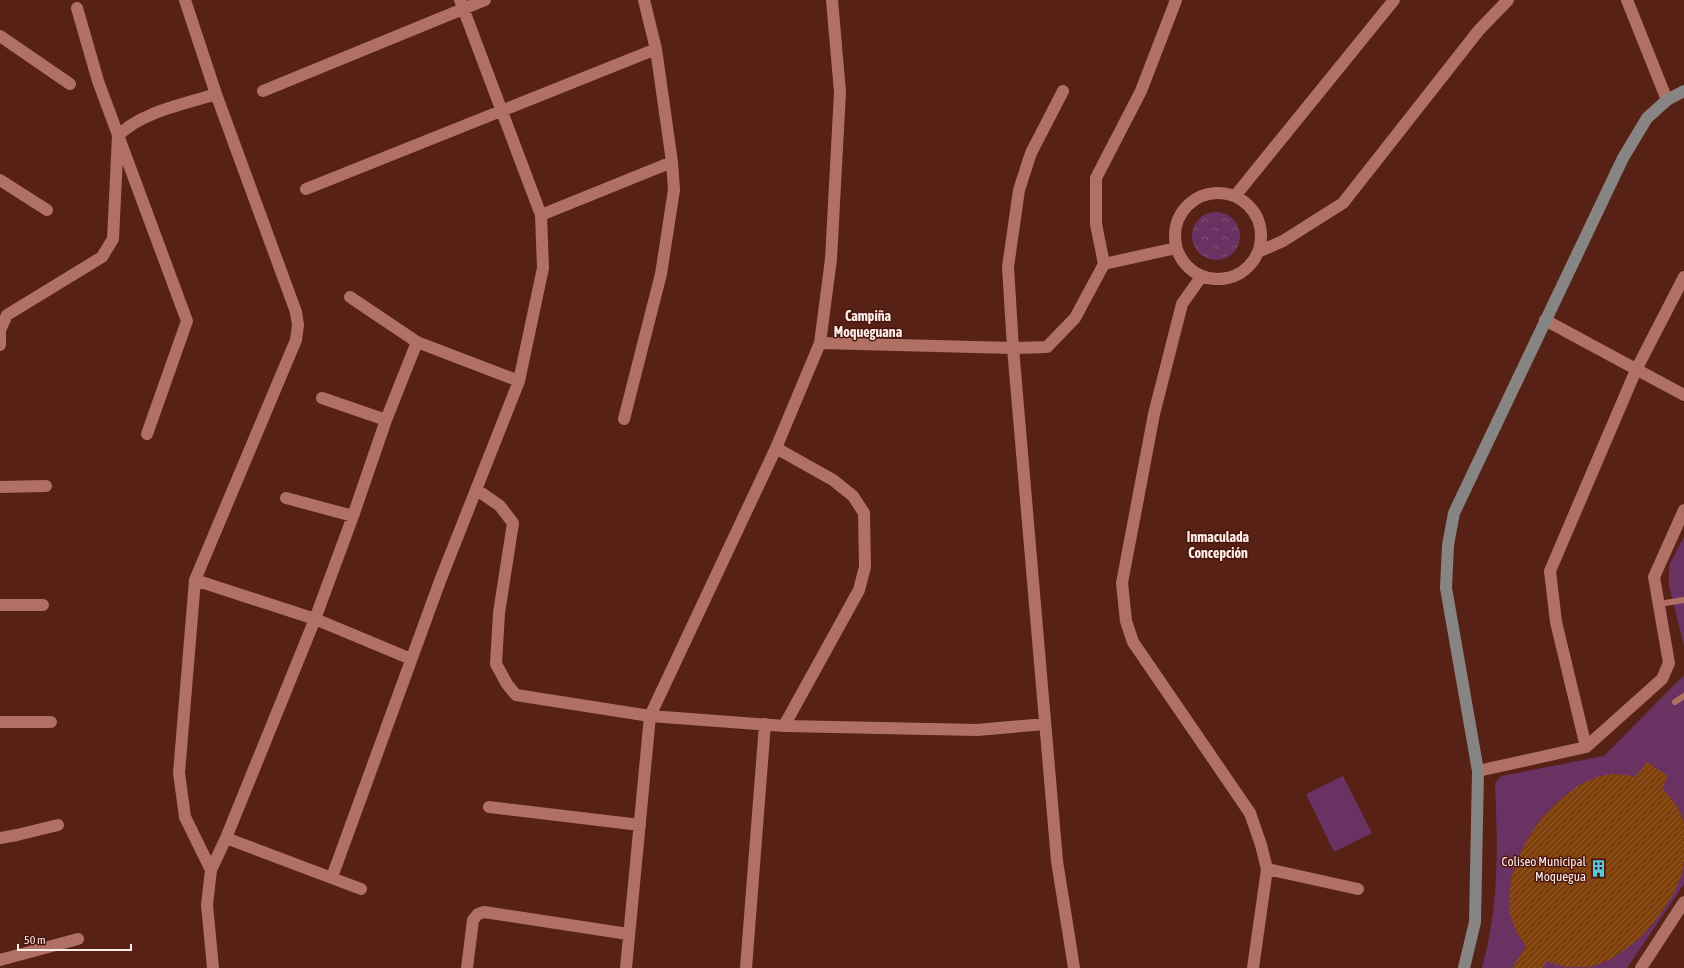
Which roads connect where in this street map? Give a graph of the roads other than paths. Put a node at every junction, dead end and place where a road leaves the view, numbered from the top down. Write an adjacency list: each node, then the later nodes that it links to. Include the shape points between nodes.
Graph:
1 (185, 0): 17 (street)
2 (485, 0): 9 (street)
3 (644, 0): 12 (street)
4 (832, 0): 36 (street, via 840,92 831,259)
5 (1176, 0): 29 (street, via 1141,91 1096,178 1096,224)
6 (1394, 0): 24 (street)
7 (1508, 0): 28 (street, via 1479,30 1343,203 1283,241)
8 (1627, 0): 18 (street)
9 (461, 4): 15 (street); 19 (street)
10 (77, 8): 20 (street, via 98,81)
11 (0, 36): 13 (street)
12 (656, 49): 19 (street); 21 (street)
13 (70, 84)
14 (1684, 91): 18 (street)
15 (263, 92)
16 (1063, 92): 38 (street, via 1031,153 1019,190 1008,268)
17 (216, 94): 20 (street, via 138,119); 53 (street, via 296,312 298,326 296,340)
18 (1667, 100): 33 (street, via 1647,118 1623,158)
19 (503, 110): 23 (street); 26 (street)
20 (118, 136): 34 (street, via 113,239 102,257 7,315); 45 (street, via 187,321)
21 (672, 162): 26 (street); 43 (street, via 674,190 661,274)
22 (0, 180): 25 (street)
23 (306, 189)
24 (1235, 196): 27 (street, via 1221,193 1195,199 1184,209 1177,221 1174,234); 28 (street, via 1247,204 1258,219 1262,238)
25 (47, 210)
26 (541, 215): 40 (street, via 543,268)
27 (1176, 248): 29 (street); 30 (street, via 1182,261)
28 (1258, 252): 30 (street, via 1251,264 1240,274 1227,279 1213,280)
29 (1104, 264): 38 (street, via 1075,318 1047,347)
30 (1201, 277): 76 (street, via 1182,304 1154,414 1122,583 1126,621 1133,642 1250,813)
31 (1684, 277): 39 (street)
32 (350, 297): 35 (street)
33 (1545, 320): 39 (street); 69 (street, via 1454,513 1448,545 1446,588)
34 (0, 330): 37 (street)
35 (417, 342): 40 (street); 44 (street)
36 (820, 343): 38 (street); 46 (street)
37 (0, 345)
38 (1013, 348): 66 (street)
39 (1636, 370): 41 (street); 68 (street, via 1550,571 1556,622)
40 (519, 381): 49 (street)
41 (1684, 395)
42 (322, 398): 44 (street)
43 (624, 419)
44 (386, 420): 52 (street)
45 (147, 434)
46 (776, 448): 62 (street); 67 (street, via 833,480 853,496 864,513 865,567 859,590)
47 (46, 486): 48 (street)
48 (0, 487)
49 (477, 490): 59 (street); 62 (street, via 500,506 513,523 499,613 496,664 507,684 516,695)
50 (286, 498): 52 (street)
51 (1684, 510): 55 (street, via 1654,577)
52 (353, 516): 58 (street)
53 (195, 580): 58 (street); 75 (street, via 179,773 185,817)
54 (1684, 600): 55 (lane)
55 (1659, 604): 68 (street, via 1669,663 1662,679)
56 (0, 605): 57 (street)
57 (43, 605)
58 (315, 619): 59 (street); 74 (street)
59 (411, 659): 77 (street)
60 (1684, 696): 61 (lane)
61 (1676, 702)
62 (650, 716): 65 (street); 72 (street)
63 (0, 722): 64 (street)
64 (51, 722)
65 (766, 724): 67 (street); 87 (street)
66 (1045, 724): 67 (street, via 977,730); 88 (street, via 1057,861)
67 (784, 726)
68 (1586, 747): 69 (street)
69 (1478, 771): 90 (street, via 1475,922)
70 (489, 807): 72 (street)
71 (58, 824): 73 (street)
72 (640, 825): 81 (street)
73 (0, 838)
74 (226, 838): 75 (street); 77 (street)
75 (212, 870): 84 (street, via 207,905)
76 (1267, 870): 79 (street); 89 (street)
77 (332, 877): 78 (street)
78 (361, 889)
79 (1358, 889)
80 (1684, 902): 91 (street)
81 (628, 934): 85 (street, via 484,912 478,914 474,920); 86 (street)
82 (78, 939): 83 (street)
83 (0, 960)
84 (213, 968)
85 (467, 968)
86 (626, 968)
87 (746, 968)
88 (1074, 968)
89 (1253, 968)
90 (1464, 968)
91 (1641, 968)

